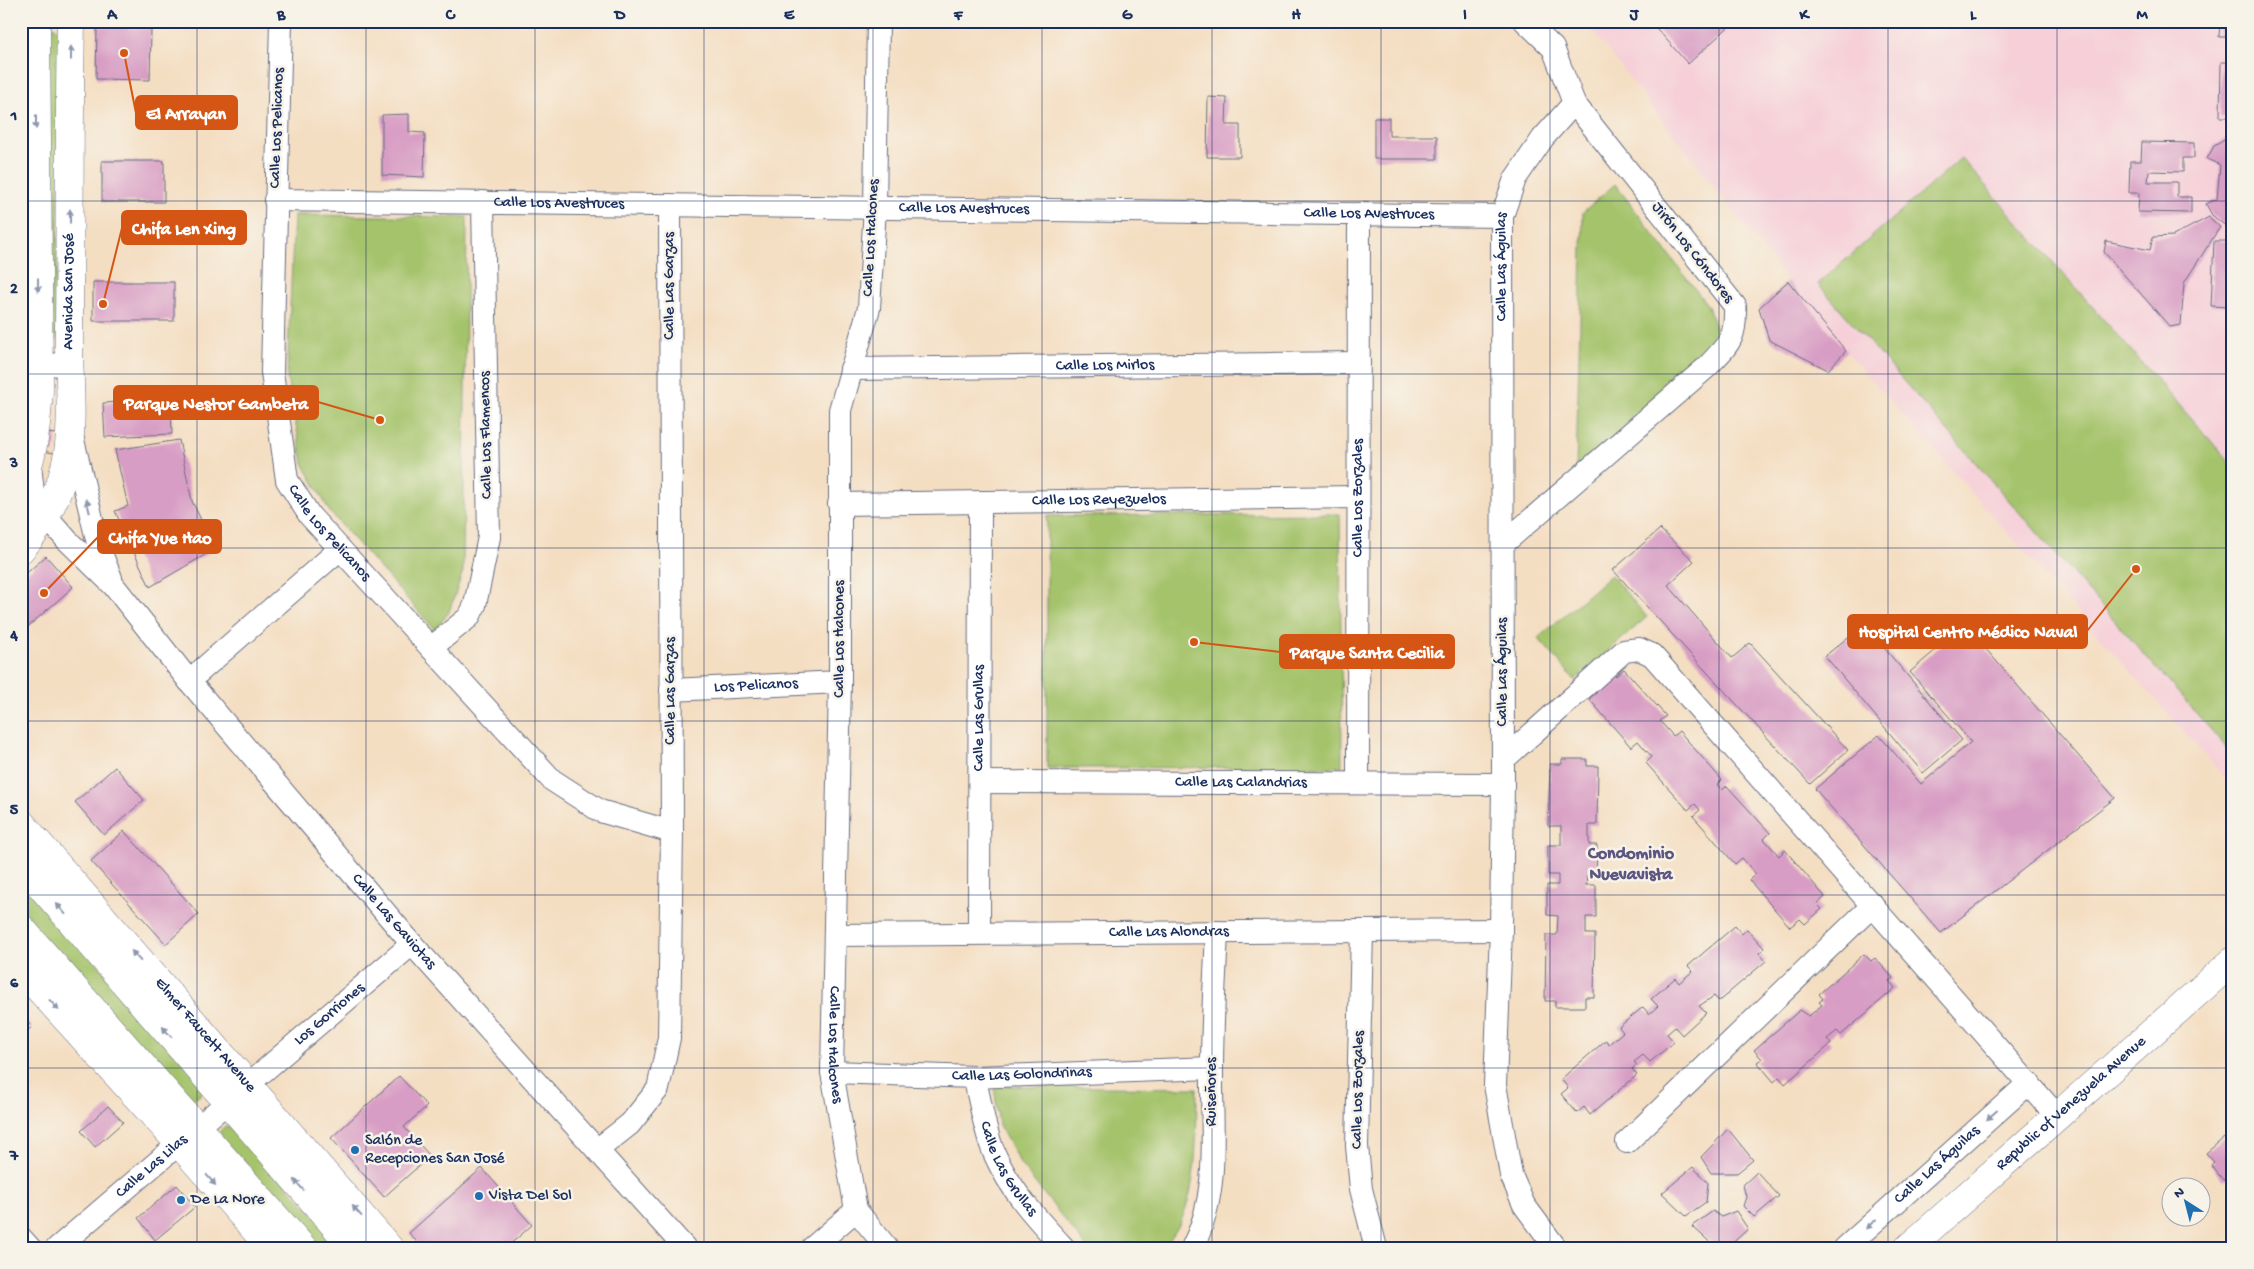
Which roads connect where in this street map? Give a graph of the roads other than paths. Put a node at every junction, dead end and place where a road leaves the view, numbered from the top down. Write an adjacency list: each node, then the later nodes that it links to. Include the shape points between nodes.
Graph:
1 (36, 21): 14 (main road, Avenida San José, one-way to 14)
2 (71, 21): 15 (main road, Avenida San José, one-way to 2)
3 (281, 21): 7 (street, Calle Los Pelicanos)
4 (878, 21): 10 (street, Calle Los Halcones)
5 (1524, 21): 6 (street, Jirón Los Cóndores, via 1552,48)
6 (1574, 102): 12 (street, Calle Las Águilas, via 1543,138 1516,179); 23 (street, Jirón Los Cóndores, via 1735,306 1735,324 1732,340 1707,368)
7 (275, 200): 8 (street, Calle Los Avestruces); 25 (street, Calle Los Pelicanos, via 272,372 287,480 310,516)
8 (483, 202): 9 (street, Calle Los Avestruces); 27 (street, Calle Los Flamencos, via 489,537 475,605 469,617)
9 (670, 205): 10 (street, Calle Los Avestruces); 30 (street, Calle Las Garzas)
10 (875, 207): 11 (street, Calle Los Avestruces); 16 (street, Calle Los Halcones, via 869,308)
11 (1359, 214): 12 (street, Calle Los Avestruces); 13 (street, Calle Los Zorzales)
12 (1502, 216): 23 (street, Calle Las Águilas)
13 (1359, 363): 16 (street, Calle Los Mirlos); 19 (street, Calle Los Zorzales)
14 (30, 364): 15 (street); 18 (main road, Avenida San José, via 36,435)
15 (68, 365): 17 (main road, Avenida San José)
16 (851, 369): 21 (street, Calle Los Halcones, via 840,410)
17 (71, 430): 22 (main road, Avenida San José, via 64,470); 26 (street, Calle Las Gaviotas, one-way to 17, via 99,548)
18 (26, 474): 22 (street, Calle Las Gaviotas)
19 (1358, 497): 20 (street, Calle Los Reyezuelos); 33 (street, Calle Los Zorzales)
20 (980, 502): 21 (street, Calle Los Reyezuelos); 32 (street, Calle Las Grullas)
21 (840, 504): 29 (street, Calle Los Halcones)
22 (46, 516): 24 (main road, Avenida San José); 26 (street, Calle Las Gaviotas)
23 (1503, 544): 31 (street, Calle Las Águilas)
24 (21, 549)
25 (340, 549): 27 (street, Calle Los Pelicanos); 28 (street)
26 (114, 586): 28 (street, Calle Las Gaviotas)
27 (431, 648): 36 (street, Calle Los Pelicanos, via 552,780 600,811)
28 (189, 681): 45 (street, Calle Las Gaviotas)
29 (840, 682): 30 (street, Los Pelicanos); 44 (street, Calle Los Halcones)
30 (671, 690): 36 (street, Calle Las Garzas)
31 (1503, 760): 34 (street, Calle Las Águilas); 38 (street, via 1624,651 1639,649 1652,655)
32 (980, 782): 33 (street, Calle Las Calandrias); 43 (street, Calle Las Grullas)
33 (1358, 783): 34 (street, Calle Las Calandrias)
34 (1503, 784): 40 (street, Calle Las Águilas)
35 (21, 823): 52 (main road, Elmer Faucett Avenue, one-way to 35)
36 (672, 832): 57 (street, Calle Las Garzas, via 669,1038 658,1089 630,1124)
37 (21, 863): 53 (main road, Elmer Faucett Avenue, one-way to 37)
38 (1873, 905): 51 (street); 56 (street)
39 (21, 928): 55 (main road)
40 (1501, 930): 41 (street, Calle Las Alondras); 72 (street, Calle Las Águilas, via 1495,1085 1504,1146 1511,1175 1524,1205)
41 (1362, 931): 42 (street, Calle Las Alondras); 71 (street, Calle Los Zorzales, via 1357,1146 1361,1189)
42 (1216, 932): 43 (street, Calle Las Alondras); 48 (street, Ruiseñores)
43 (978, 934): 44 (street, Calle Las Alondras)
44 (835, 935): 49 (street, Calle Los Halcones)
45 (412, 944): 52 (street, Los Gorriones); 57 (street, Calle Las Gaviotas)
46 (2233, 960): 54 (main road, Republic of Venezuela Avenue)
47 (21, 969): 55 (main road, one-way to 55)
48 (1212, 1068): 50 (street, Calle Las Golondrinas); 70 (street, Ruiseñores, via 1212,1185 1203,1226)
49 (832, 1072): 50 (street, Calle Las Golondrinas); 58 (street, Calle Los Halcones)
50 (974, 1076): 69 (street, Calle Las Grullas, via 994,1153 1012,1187)
51 (2028, 1082): 54 (street); 73 (street, Calle Las Águilas, one-way to 73)
52 (247, 1084): 53 (street, Calle Las Lilas); 65 (main road, Elmer Faucett Avenue, one-way to 52)
53 (227, 1102): 55 (street, Calle Las Lilas); 64 (main road, Elmer Faucett Avenue, one-way to 53)
54 (2057, 1116): 74 (main road, Republic of Venezuela Avenue)
55 (189, 1135): 61 (street, Calle Las Lilas); 62 (main road, one-way to 62); 63 (main road)
56 (1627, 1142)
57 (597, 1150): 66 (street, Calle Las Gaviotas)
58 (856, 1210): 67 (street); 68 (street, Calle Los Halcones)
59 (21, 1238): 60 (street)
60 (30, 1248)
61 (57, 1248)
62 (271, 1248)
63 (303, 1248)
64 (354, 1248)
65 (389, 1248)
66 (685, 1248)
67 (812, 1248)
68 (887, 1248)
69 (1064, 1248)
70 (1192, 1248)
71 (1376, 1248)
72 (1556, 1248)
73 (1845, 1248)
74 (1908, 1248)

